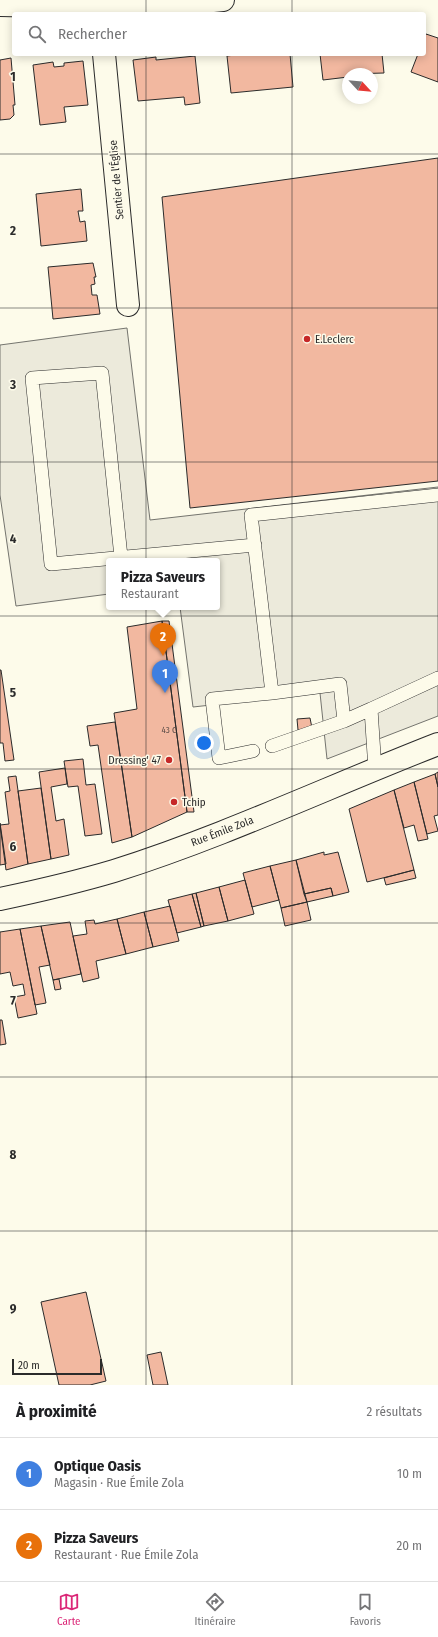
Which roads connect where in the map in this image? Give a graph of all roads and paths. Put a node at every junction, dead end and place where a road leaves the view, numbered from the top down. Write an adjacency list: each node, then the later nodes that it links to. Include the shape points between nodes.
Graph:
1 (223, 0): 3 (street, via 142,8)
2 (0, 5): 3 (street)
3 (100, 7)
4 (104, 56): 5 (street, Sentier de l'Église)
5 (128, 305)
6 (438, 495): 7 (lane, via 251,515)
7 (255, 545): 8 (lane); 12 (lane)
8 (121, 557): 9 (lane, via 102,373 32,378 51,564); 10 (lane)
9 (106, 558)
10 (111, 558)
11 (438, 678): 13 (lane)
12 (272, 693): 14 (lane, via 340,684); 17 (lane, via 212,699 219,758)
13 (371, 709): 14 (lane); 18 (lane)
14 (344, 721): 16 (lane)
15 (438, 744): 18 (street, Rue Émile Zola)
16 (272, 746)
17 (253, 751)
18 (375, 770): 19 (street, Rue Émile Zola, via 144,861 77,882)
19 (0, 899)

